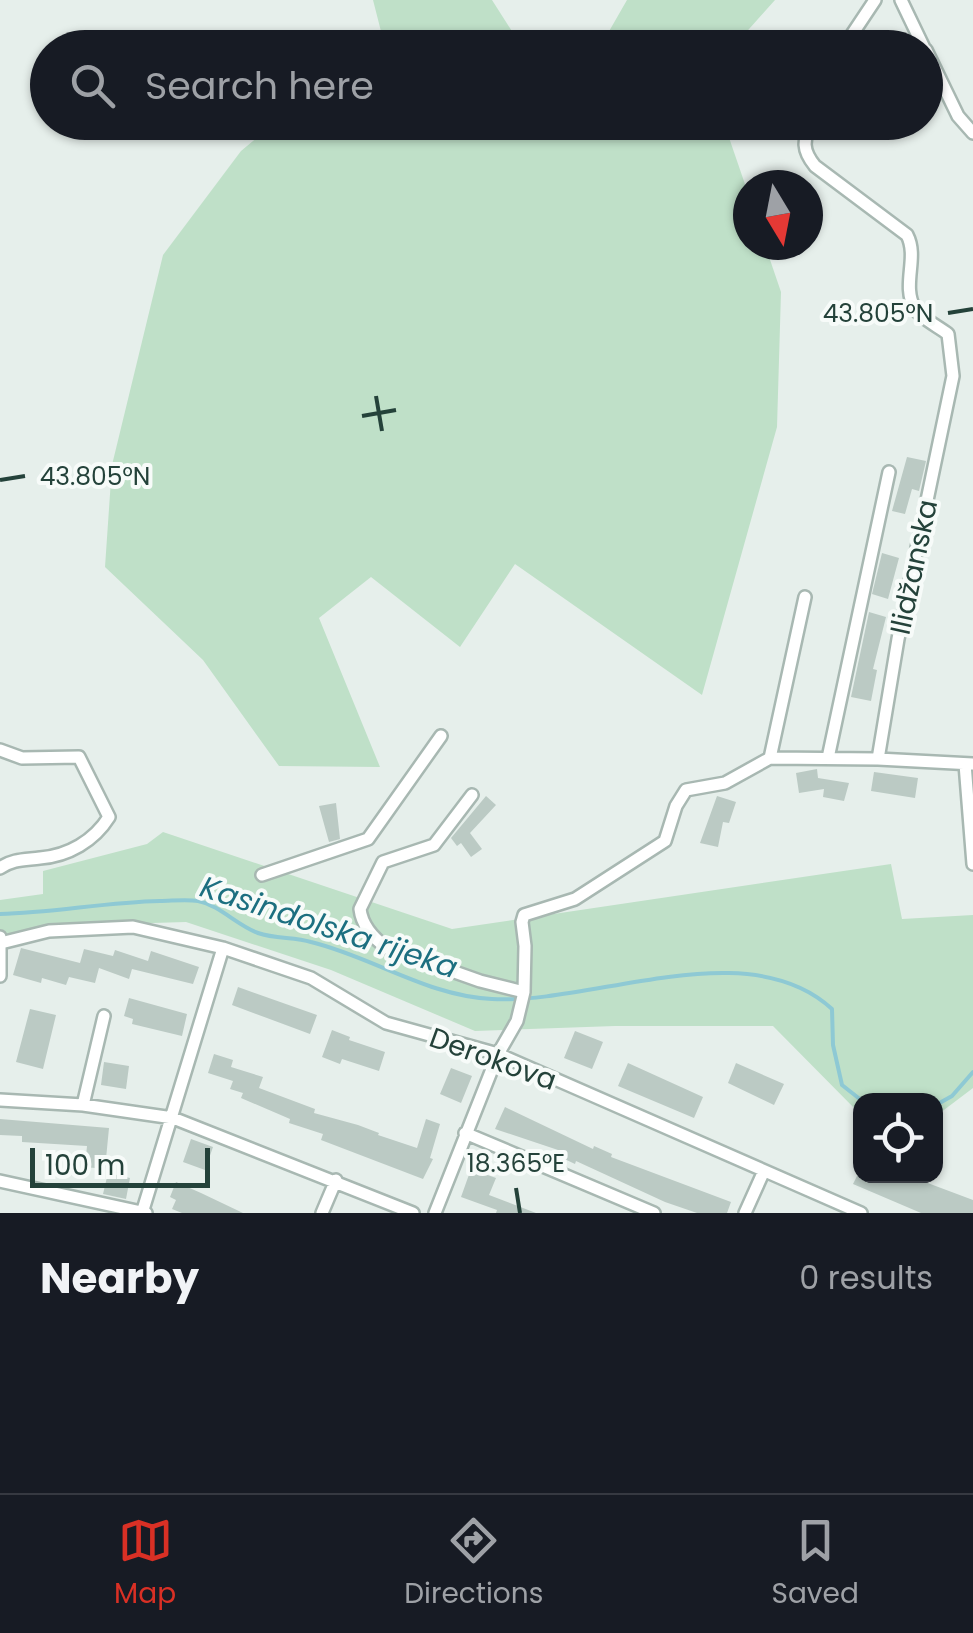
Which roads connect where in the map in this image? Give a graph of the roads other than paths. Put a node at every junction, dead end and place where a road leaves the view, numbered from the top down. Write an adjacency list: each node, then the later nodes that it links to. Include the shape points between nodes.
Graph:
1 (875, 0): 3 (street)
2 (901, 0): 4 (street)
3 (854, 30)
4 (916, 30)
5 (943, 86): 6 (street)
6 (973, 133)
7 (804, 140): 14 (street, Ilidžanska, via 815,166 908,235 908,291 917,313 948,334 954,376)
8 (889, 472): 13 (street, Ilidžanska)
9 (805, 597): 12 (street)
10 (442, 736): 17 (street)
11 (0, 750): 20 (street, via 22,758 79,757 109,817 80,846)
12 (770, 758): 13 (street); 25 (street, via 725,783 686,790 665,841 575,899 524,915)
13 (828, 758): 14 (street)
14 (878, 759): 15 (street)
15 (969, 764): 19 (street)
16 (472, 795): 18 (street, via 434,845)
17 (368, 839): 18 (street); 21 (street)
18 (383, 862): 25 (street, via 360,909 375,940 416,960)
19 (973, 864)
20 (0, 868)
21 (262, 875)
22 (0, 940): 23 (street, Derokova, via 133,927); 24 (street)
23 (223, 948): 27 (street, Derokova, via 311,978 386,1023); 30 (street)
24 (0, 976)
25 (524, 992): 27 (street, via 518,1021)
26 (104, 1016): 29 (street)
27 (498, 1054): 31 (street); 32 (street, Derokova)
28 (0, 1100): 29 (street)
29 (83, 1106): 30 (street)
30 (173, 1118): 33 (street); 35 (street)
31 (465, 1133): 38 (street); 39 (street)
32 (763, 1172): 40 (street); 41 (street, Derokova)
33 (336, 1180): 36 (street); 37 (street)
34 (0, 1181): 35 (street)
35 (143, 1212)
36 (322, 1213)
37 (413, 1213)
38 (434, 1213)
39 (654, 1213)
40 (745, 1213)
41 (861, 1213)

